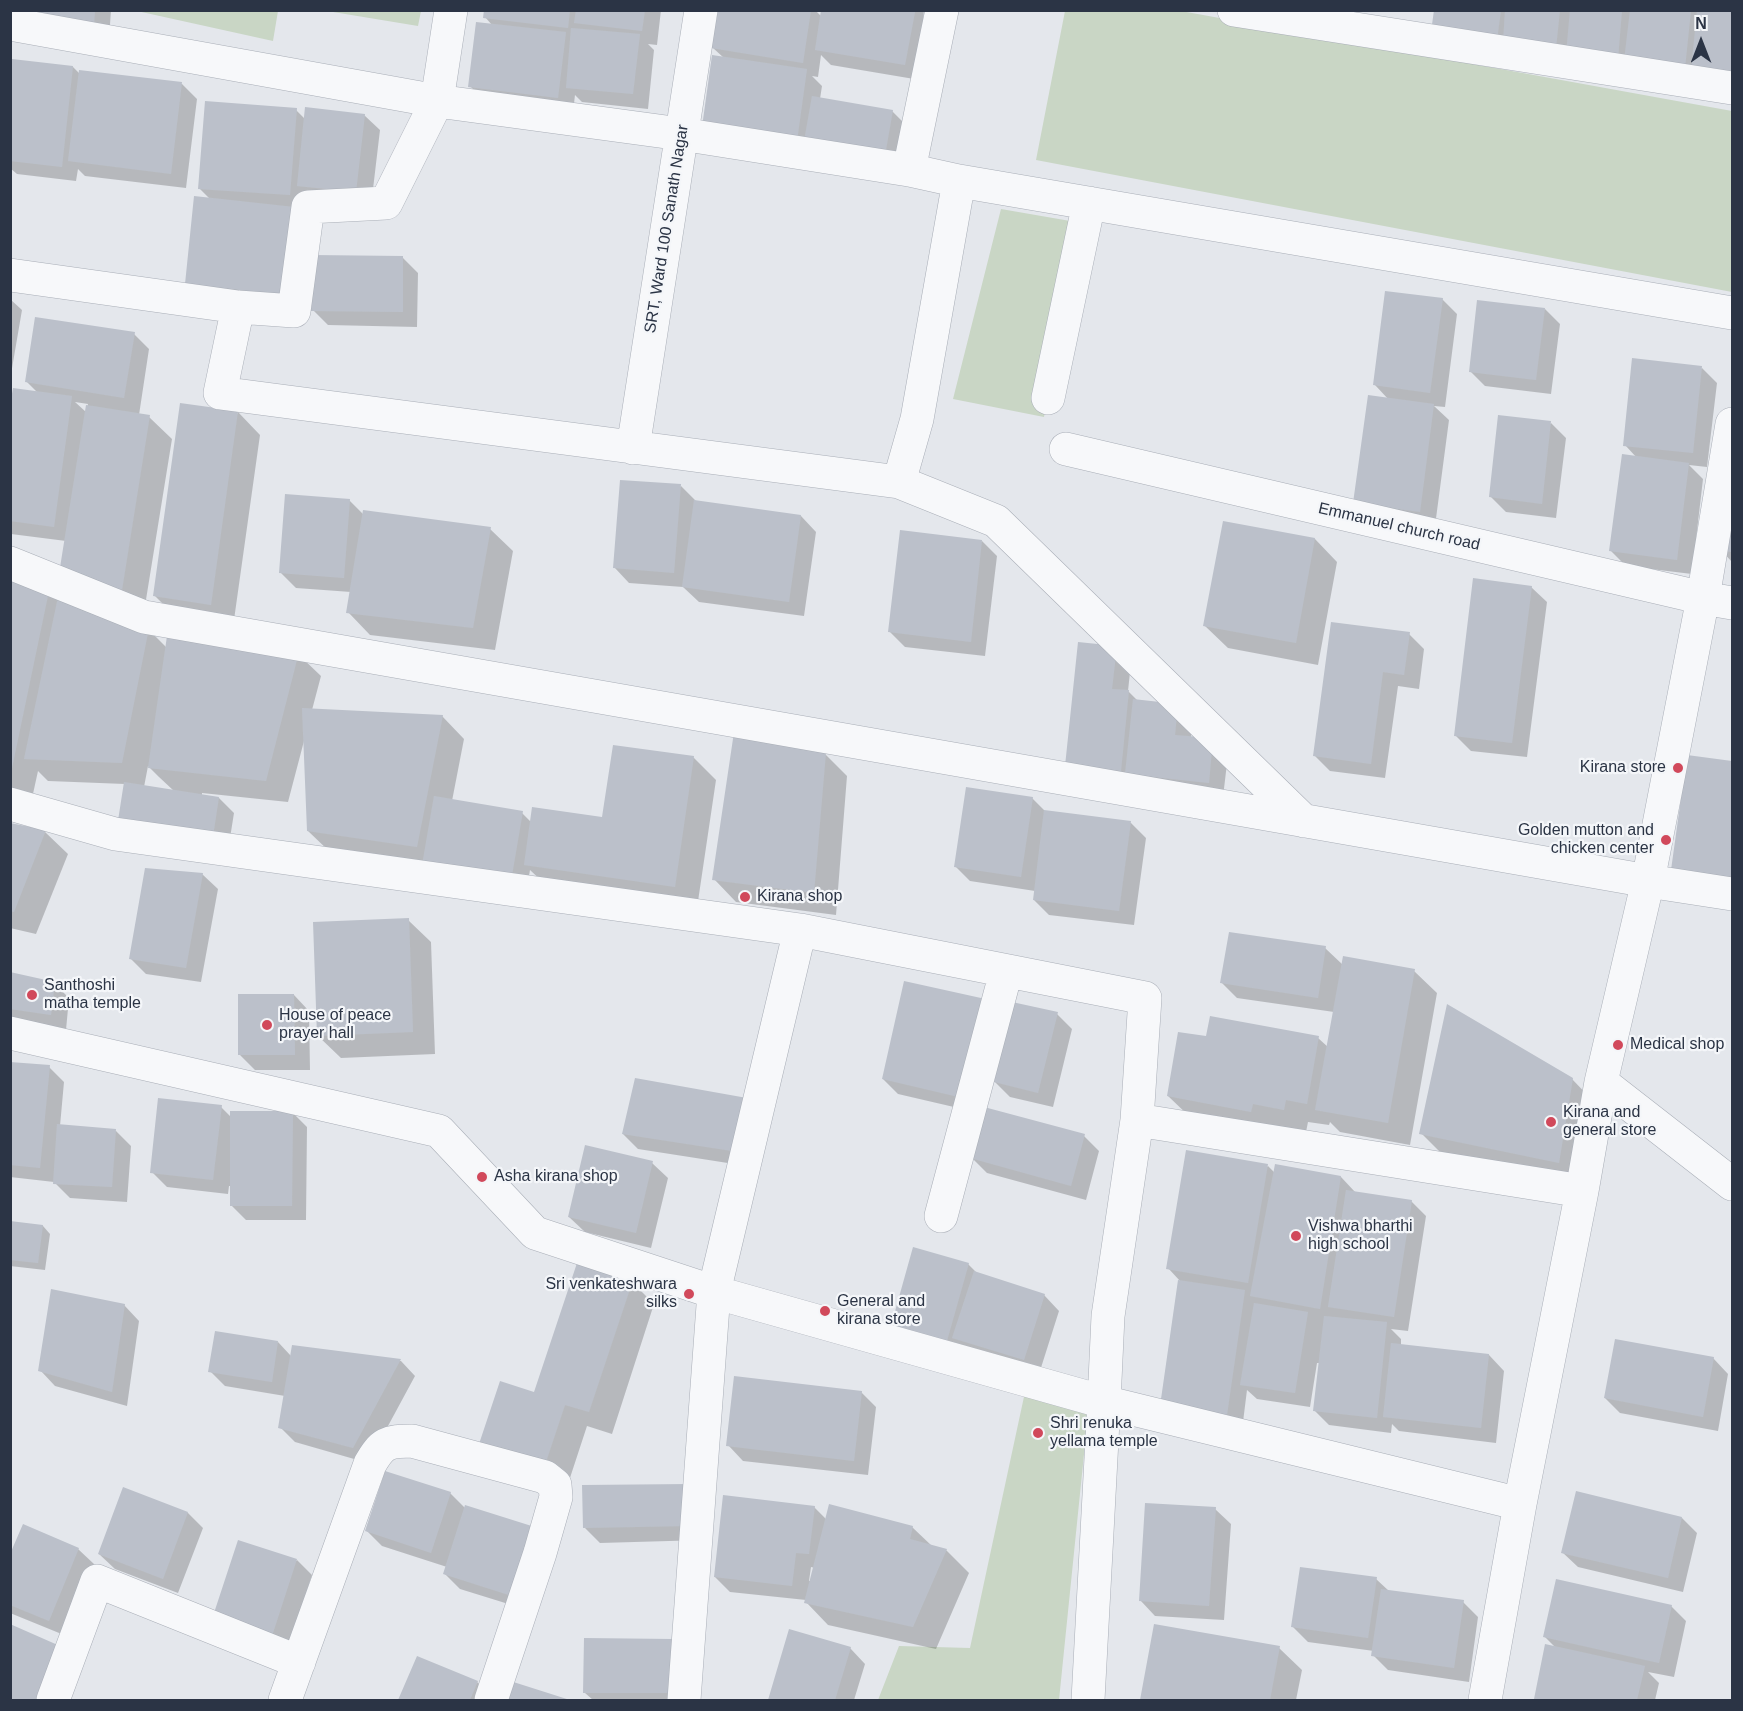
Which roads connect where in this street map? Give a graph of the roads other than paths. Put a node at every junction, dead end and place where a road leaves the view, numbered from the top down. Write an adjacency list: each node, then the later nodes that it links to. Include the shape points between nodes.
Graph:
1 (451, 10): 8 (street)
2 (701, 10): 9 (street, SRT, Ward 100 Sanath Nagar)
3 (942, 10): 10 (street)
4 (1234, 10): 7 (street)
5 (10, 24): 6 (street)
6 (101, 24): 8 (street)
7 (1732, 88)
8 (437, 101): 9 (street); 14 (street, via 386,203 308,207 294,311)
9 (681, 134): 10 (street); 18 (street, SRT, Ward 100 Sanath Nagar)
10 (909, 170): 11 (street)
11 (959, 181): 12 (street); 20 (street, via 917,419)
12 (1089, 203): 15 (street); 16 (street)
13 (11, 279): 14 (street)
14 (238, 307): 18 (street, via 220,393)
15 (1732, 313)
16 (1048, 398)
17 (1732, 424): 22 (street)
18 (633, 447): 20 (street)
19 (1066, 449): 22 (street, Emmanuel church road)
20 (898, 482): 24 (street, via 996,521)
21 (10, 563): 24 (street, via 144,617)
22 (1718, 600): 25 (street)
23 (10, 804): 27 (street, via 116,834)
24 (1304, 820): 25 (street)
25 (1648, 881): 26 (street); 30 (street)
26 (1732, 894)
27 (800, 930): 28 (street); 35 (street)
28 (1006, 972): 31 (street, via 1145,998); 34 (street)
29 (10, 1033): 35 (street, via 439,1131 535,1233)
30 (1600, 1082): 32 (street); 33 (street)
31 (1137, 1120): 33 (street); 36 (street, via 1108,1316)
32 (1732, 1185)
33 (1582, 1191): 37 (street)
34 (941, 1216)
35 (714, 1292): 36 (street); 42 (street)
36 (1104, 1402): 37 (street); 43 (street)
37 (1520, 1504): 44 (street)
38 (299, 1662): 39 (street, via 97,1581); 40 (street); 41 (street, via 370,1464 378,1449 392,1441 412,1441 545,1477 555,1485 556,1497 543,1542)
39 (53, 1701)
40 (285, 1701)
41 (491, 1701)
42 (684, 1701)
43 (1088, 1701)
44 (1485, 1701)

